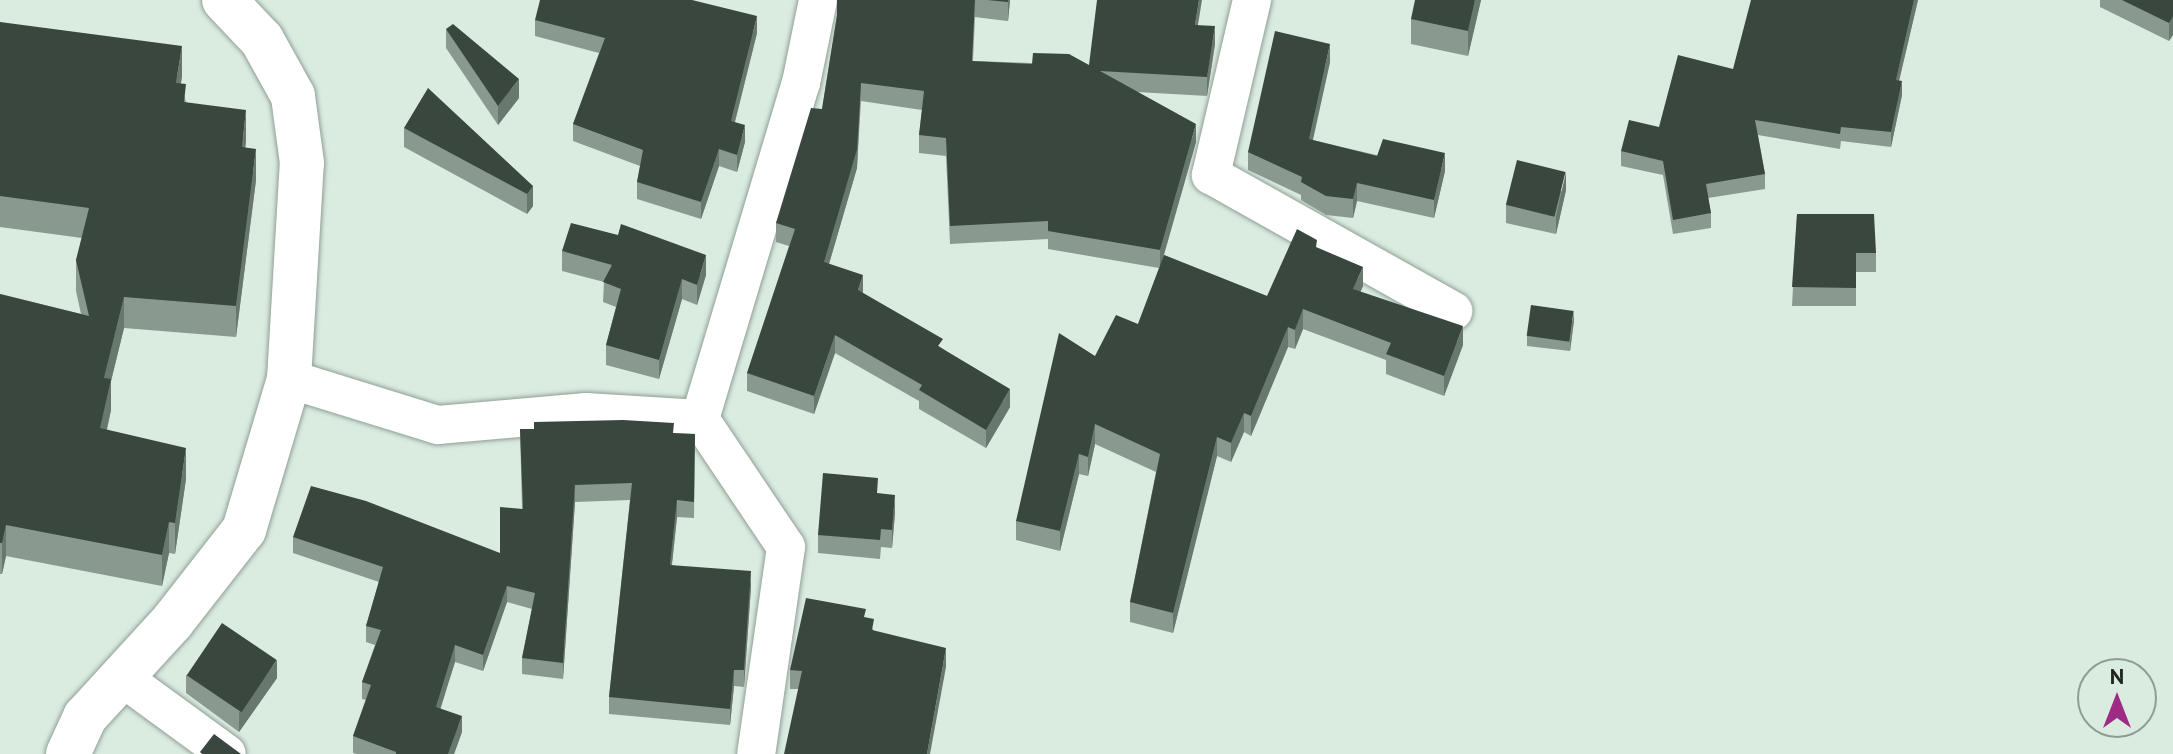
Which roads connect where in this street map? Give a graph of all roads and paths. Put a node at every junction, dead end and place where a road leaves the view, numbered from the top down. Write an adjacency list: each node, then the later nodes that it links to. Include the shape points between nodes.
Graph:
1 (224, 0): 5 (street, via 262,40 293,96 302,163)
2 (818, 0): 6 (street, via 801,83)
3 (1252, 0): 4 (street, via 1211,175)
4 (1453, 311)
5 (289, 379): 6 (street, via 438,425 586,412); 7 (street, via 244,530 172,622)
6 (700, 419): 10 (street, via 786,547)
7 (120, 676): 8 (street, via 85,717); 9 (street)
8 (68, 754)
9 (227, 754)
10 (756, 754)

